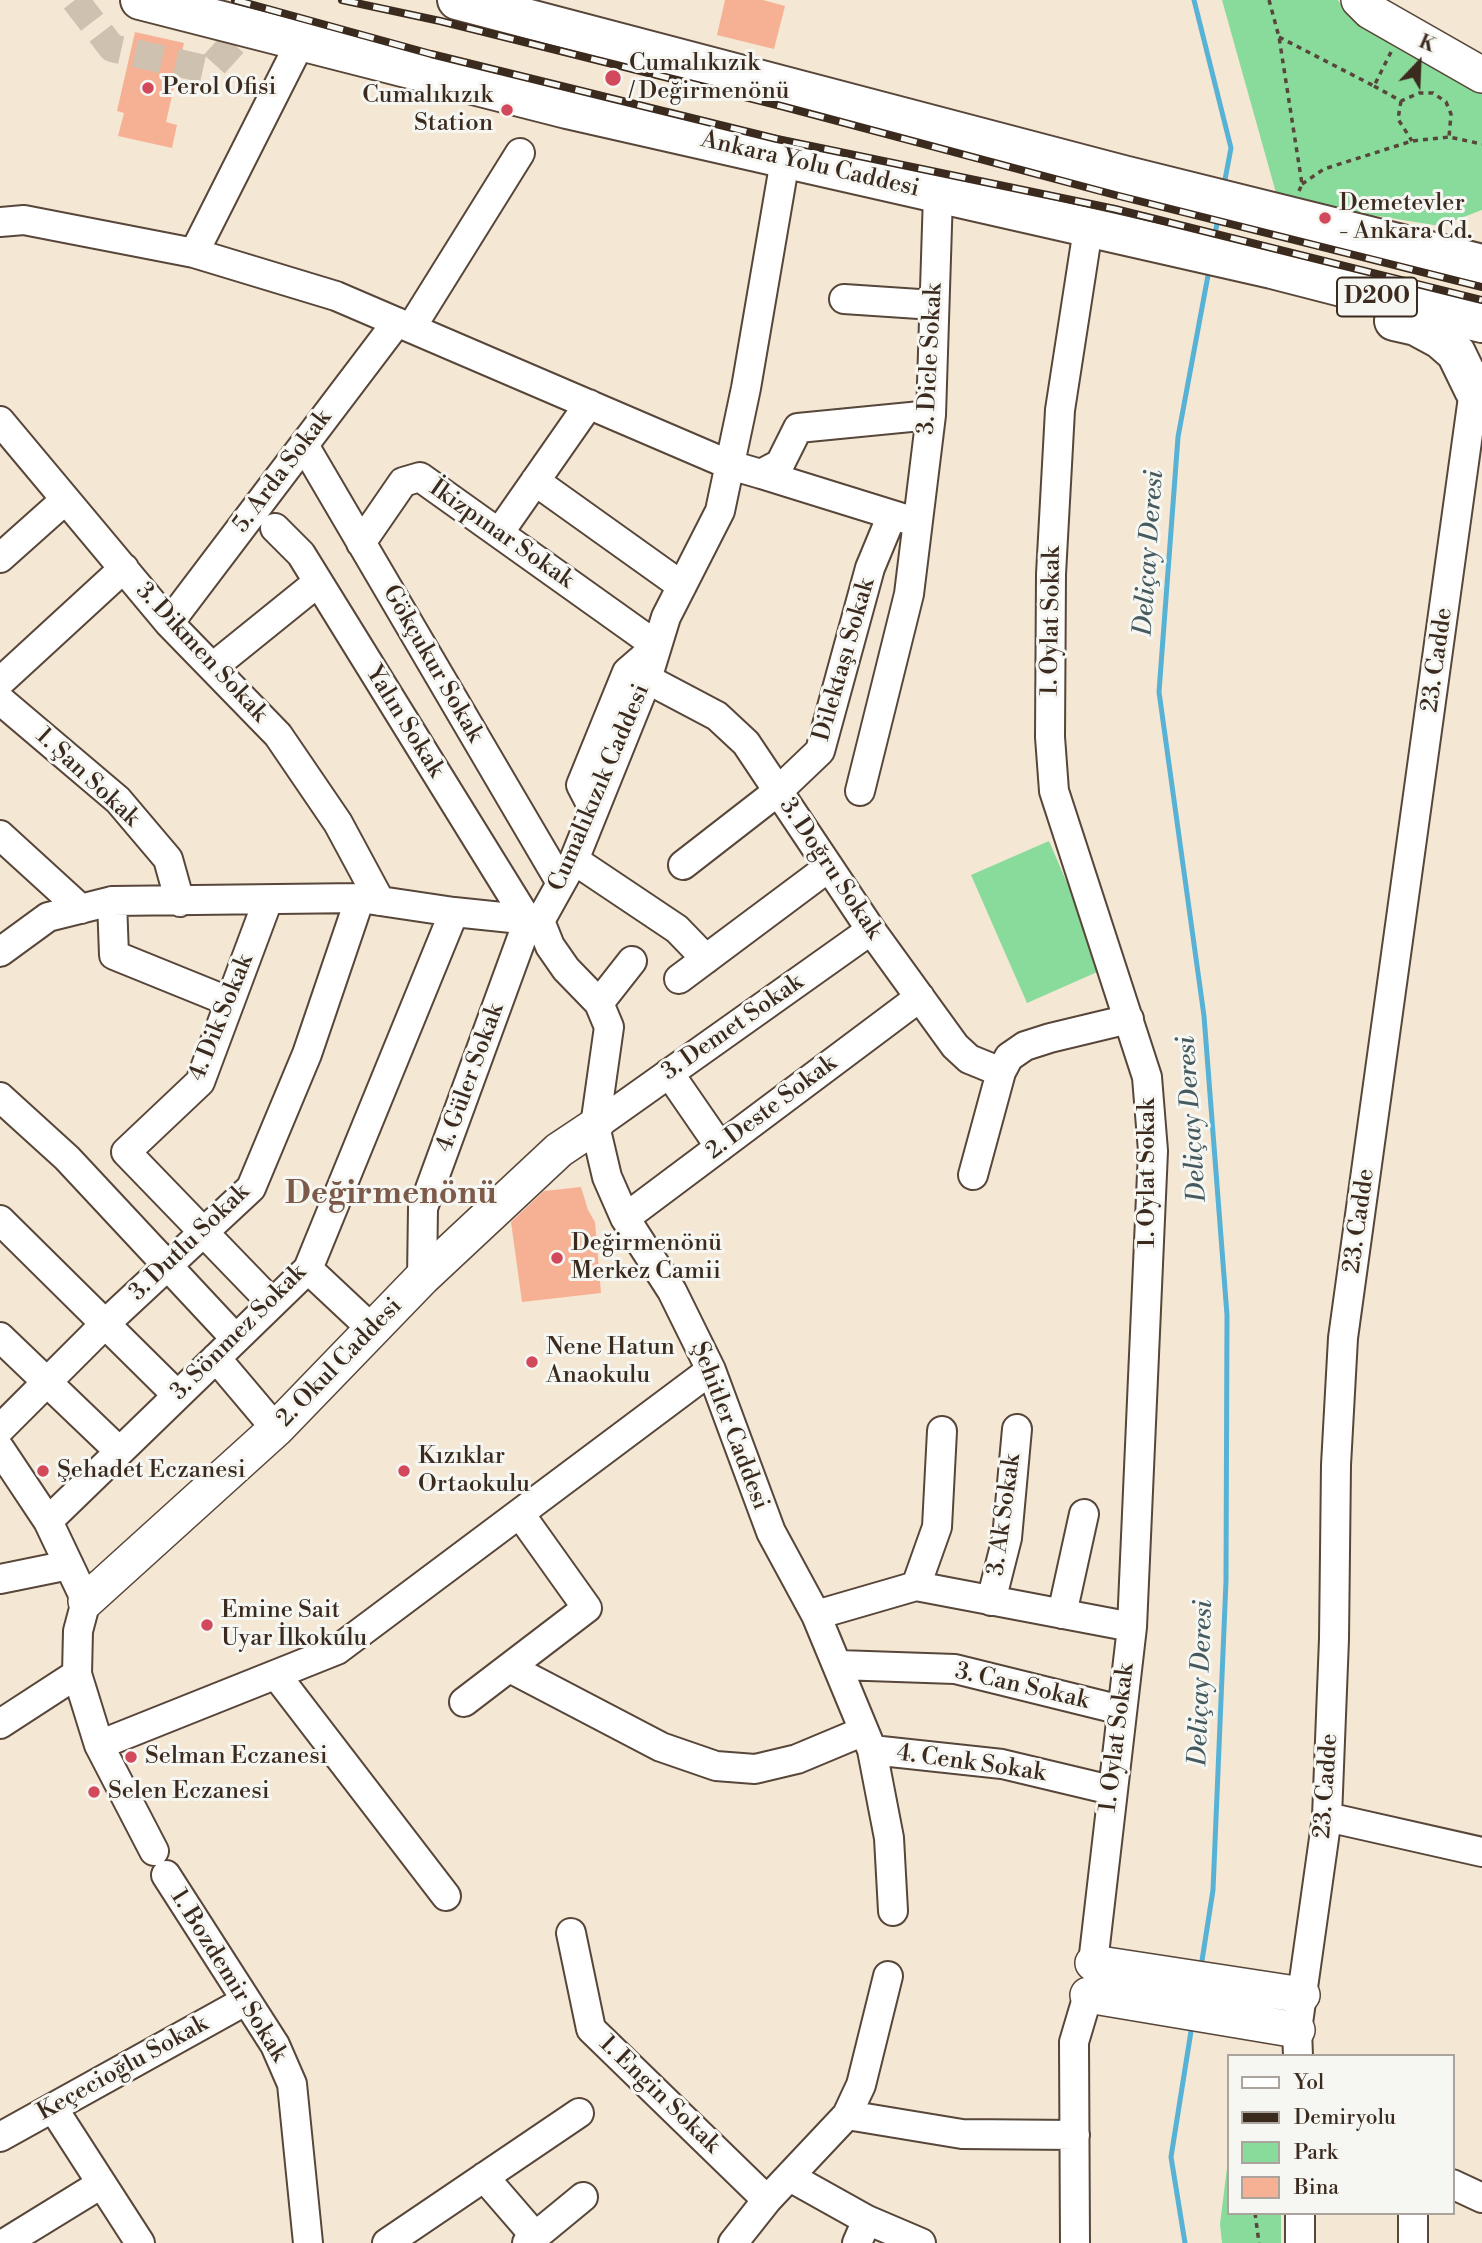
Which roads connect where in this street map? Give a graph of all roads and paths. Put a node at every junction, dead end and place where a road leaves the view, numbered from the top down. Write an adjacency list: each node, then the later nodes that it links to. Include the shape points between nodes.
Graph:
1 (140, 0): 8 (highway, Ankara Yolu Caddesi / D200)
2 (457, 0): 5 (highway, D200)
3 (1269, 0): 7 (path)
4 (1359, 0): 6 (main road)
5 (503, 5): 18 (highway, D200, via 1124,175)
6 (1403, 29): 9 (main road); 10 (path)
7 (1279, 37): 10 (path); 18 (path)
8 (301, 41): 16 (highway, Ankara Yolu Caddesi / D200); 22 (street)
9 (1482, 75)
10 (1374, 86): 11 (path)
11 (1401, 101): 12 (path, via 1433,93 1446,102 1451,114); 13 (path, via 1398,118)
12 (1449, 137): 13 (path); 14 (path)
13 (1412, 141): 18 (path, via 1324,169)
14 (1482, 144)
15 (520, 153): 28 (street, 5. Arda Sokak)
16 (785, 160): 17 (highway, Ankara Yolu Caddesi / D200); 35 (street, Cumalıkızık Caddesi)
17 (938, 195): 20 (highway, Ankara Yolu Caddesi / D200); 26 (street, 3. Dicle Sokak)
18 (1295, 200): 21 (highway, D200, via 1395,242)
19 (0, 222): 22 (street, via 24,220)
20 (1088, 229): 23 (highway, Ankara Yolu Caddesi / D200); 75 (street, 1. Oylat Sokak, via 1060,411 1051,574 1050,737 1054,791)
21 (1478, 248)
22 (194, 253): 28 (street, via 337,296)
23 (1280, 271): 24 (highway, Ankara Yolu Caddesi / D200); 30 (highway, via 1345,305 1416,326 1440,339 1456,353)
24 (1371, 295): 27 (highway, Ankara Yolu Caddesi / D200); 29 (highway)
25 (844, 299): 26 (street)
26 (934, 304): 32 (street, 3. Dicle Sokak)
27 (1482, 323)
28 (404, 325): 31 (street); 34 (street, 5. Arda Sokak)
29 (1482, 335)
30 (1478, 386): 123 (street, 23. Cadde, via 1343,1338)
31 (589, 404): 35 (street); 37 (street)
32 (931, 415): 36 (street, via 799,428 780,464); 39 (street, 3. Dicle Sokak)
33 (4, 435): 38 (street, 3. Dikmen Sokak)
34 (304, 445): 42 (street, Gökçukur Sokak); 47 (street, 5. Arda Sokak)
35 (730, 465): 36 (street); 46 (street, Cumalıkızık Caddesi, via 720,511)
36 (761, 474): 39 (street)
37 (536, 481): 41 (street); 46 (street)
38 (65, 500): 43 (street); 44 (street, 3. Dikmen Sokak)
39 (905, 518): 53 (street, 3. Dicle Sokak, via 909,594); 54 (street, Dilektaşı Sokak, via 870,568 820,751)
40 (275, 528): 45 (street, Yalın Sokak, via 301,554)
41 (499, 533): 42 (street, İkizpınar Sokak, via 420,477 403,482); 48 (street, İkizpınar Sokak)
42 (361, 543): 59 (street, Gökçukur Sokak)
43 (0, 558)
44 (124, 568): 47 (street, 3. Dikmen Sokak); 51 (street)
45 (317, 583): 49 (street); 66 (street, Yalın Sokak)
46 (682, 586): 48 (street, Cumalıkızık Caddesi)
47 (169, 623): 49 (street, 3. Dikmen Sokak)
48 (657, 646): 50 (street, Cumalıkızık Caddesi); 55 (street, via 626,672 581,785)
49 (213, 667): 60 (street, 3. Dikmen Sokak, via 278,735 338,822)
50 (647, 679): 54 (street, 3. Doğru Sokak, via 717,716 746,743); 55 (street, Cumalıkızık Caddesi)
51 (0, 682)
52 (0, 700): 63 (street, 1. Şan Sokak, via 118,800 168,859)
53 (860, 791)
54 (777, 792): 57 (street, Dilektaşı Sokak); 58 (street, 3. Doğru Sokak)
55 (594, 810): 59 (street, Cumalıkızık Caddesi)
56 (0, 835): 64 (street)
57 (683, 865)
58 (829, 867): 67 (street, 3. Doğru Sokak); 69 (street)
59 (567, 871): 66 (street, Cumalıkızık Caddesi); 69 (street, via 677,929)
60 (370, 899): 61 (street); 65 (street); 84 (street, 3. Dutlu Sokak, via 251,1188)
61 (268, 900): 63 (street); 73 (street, 4. Dik Sokak)
62 (112, 901): 63 (street); 64 (street); 73 (street, via 114,955)
63 (180, 902)
64 (81, 909): 68 (street, via 48,917)
65 (454, 912): 66 (street); 86 (street, 3. Sönmez Sokak)
66 (534, 921): 74 (street, Şehitler Caddesi, via 566,969); 87 (street, 4. Güler Sokak, via 424,1208)
67 (871, 930): 72 (street, 3. Doğru Sokak); 77 (street, 3. Demet Sokak)
68 (0, 952)
69 (706, 959): 71 (street)
70 (632, 961): 74 (street)
71 (679, 979)
72 (920, 997): 76 (street, 3. Doğru Sokak, via 969,1059); 80 (street, 2. Deste Sokak)
73 (230, 1002): 84 (street, 4. Dik Sokak, via 201,1082 126,1152)
74 (599, 1003): 79 (street, Şehitler Caddesi, via 609,1027)
75 (1129, 1019): 76 (street, via 1025,1046 1009,1058); 112 (street, 1. Oylat Sokak, via 1147,1077 1153,1150)
76 (1001, 1072): 81 (street)
77 (669, 1073): 79 (street, 3. Demet Sokak); 80 (street)
78 (0, 1097): 85 (street, via 67,1158)
79 (595, 1126): 82 (street, Şehitler Caddesi, via 607,1177); 87 (main road, 2. Okul Caddesi, via 559,1150)
80 (720, 1147): 82 (street, 2. Deste Sokak)
81 (972, 1175)
82 (625, 1218): 93 (street, Şehitler Caddesi, via 672,1291)
83 (0, 1220): 89 (street)
84 (205, 1231): 85 (street, 3. Dutlu Sokak); 88 (street)
85 (167, 1265): 89 (street, 3. Dutlu Sokak); 92 (street)
86 (308, 1269): 88 (street, 3. Sönmez Sokak); 90 (street)
87 (422, 1278): 90 (main road, 2. Okul Caddesi)
88 (272, 1303): 92 (street, 3. Sönmez Sokak)
89 (106, 1323): 94 (street, 3. Dutlu Sokak); 95 (street)
90 (372, 1329): 97 (main road, 2. Okul Caddesi)
91 (0, 1337): 94 (street)
92 (226, 1348): 95 (street, 3. Sönmez Sokak); 97 (street)
93 (711, 1370): 102 (street); 111 (street, Şehitler Caddesi, via 771,1532)
94 (45, 1384): 96 (street, 3. Dutlu Sokak); 101 (street)
95 (177, 1395): 101 (street, 3. Sönmez Sokak)
96 (0, 1429)
97 (276, 1429): 108 (main road, 2. Okul Caddesi)
98 (1017, 1429): 109 (street, 3. Ak Sokak, via 1007,1538)
99 (942, 1432): 107 (street, via 937,1527)
100 (0, 1448): 104 (street)
101 (119, 1451): 104 (street, 3. Sönmez Sokak)
102 (520, 1514): 114 (street, via 587,1608); 116 (street, via 337,1650)
103 (1084, 1514): 110 (street)
104 (48, 1521): 105 (street)
105 (69, 1565): 106 (street); 108 (street)
106 (0, 1579)
107 (916, 1586): 109 (street); 111 (street)
108 (86, 1601): 115 (street, 1. Bozdemir Sokak, via 78,1631)
109 (991, 1601): 110 (street)
110 (1062, 1614): 112 (street)
111 (816, 1615): 113 (street, Şehitler Caddesi)
112 (1132, 1627): 118 (street, 1. Oylat Sokak)
113 (838, 1665): 118 (street, 3. Can Sokak, via 956,1669); 120 (street, Şehitler Caddesi)
114 (510, 1668): 117 (street); 120 (street, via 660,1747 716,1766 755,1769)
115 (77, 1674): 119 (street); 121 (street, 1. Bozdemir Sokak)
116 (277, 1676): 121 (street); 125 (street)
117 (464, 1702)
118 (1121, 1710): 122 (street, 1. Oylat Sokak)
119 (0, 1724)
120 (868, 1740): 122 (street, 4. Cenk Sokak, via 1002,1763); 126 (street, Şehitler Caddesi, via 889,1838)
121 (99, 1745): 131 (street, 1. Bozdemir Sokak, via 160,1863)
122 (1111, 1790): 129 (street, 1. Oylat Sokak)
123 (1327, 1817): 124 (street); 130 (street, 23. Cadde)
124 (1482, 1852)
125 (446, 1896)
126 (893, 1911)
127 (572, 1933): 144 (street, 1. Engin Sokak, via 591,2029)
128 (888, 1976): 135 (street, via 861,2085)
129 (1091, 1979): 130 (main road); 132 (main road); 136 (street, 1. Oylat Sokak, via 1074,2042)
130 (1302, 1995): 132 (street, 23. Cadde)
131 (245, 2001): 133 (street, Keçecioğlu Sokak); 152 (street, 1. Bozdemir Sokak, via 275,2045 292,2084)
132 (1297, 2043)
133 (53, 2108): 137 (street, Keçecioğlu Sokak); 140 (street)
134 (579, 2113): 138 (street)
135 (847, 2115): 136 (street, via 961,2134); 139 (street)
136 (1075, 2135): 156 (street, 1. Oylat Sokak)
137 (0, 2137)
138 (484, 2177): 149 (street); 153 (street)
139 (790, 2177): 144 (street); 148 (street)
140 (102, 2184): 150 (street); 151 (street)
141 (1454, 2185): 143 (street)
142 (583, 2197): 149 (street)
143 (1482, 2198)
144 (767, 2200): 154 (street)
145 (1255, 2215): 157 (path)
146 (1300, 2215): 158 (street)
147 (1413, 2215): 159 (street)
148 (862, 2231): 155 (street)
149 (531, 2240)
150 (5, 2243)
151 (140, 2243)
152 (308, 2243)
153 (387, 2243)
154 (733, 2243)
155 (921, 2243)
156 (1075, 2243)
157 (1259, 2243)
158 (1300, 2243)
159 (1413, 2243)

